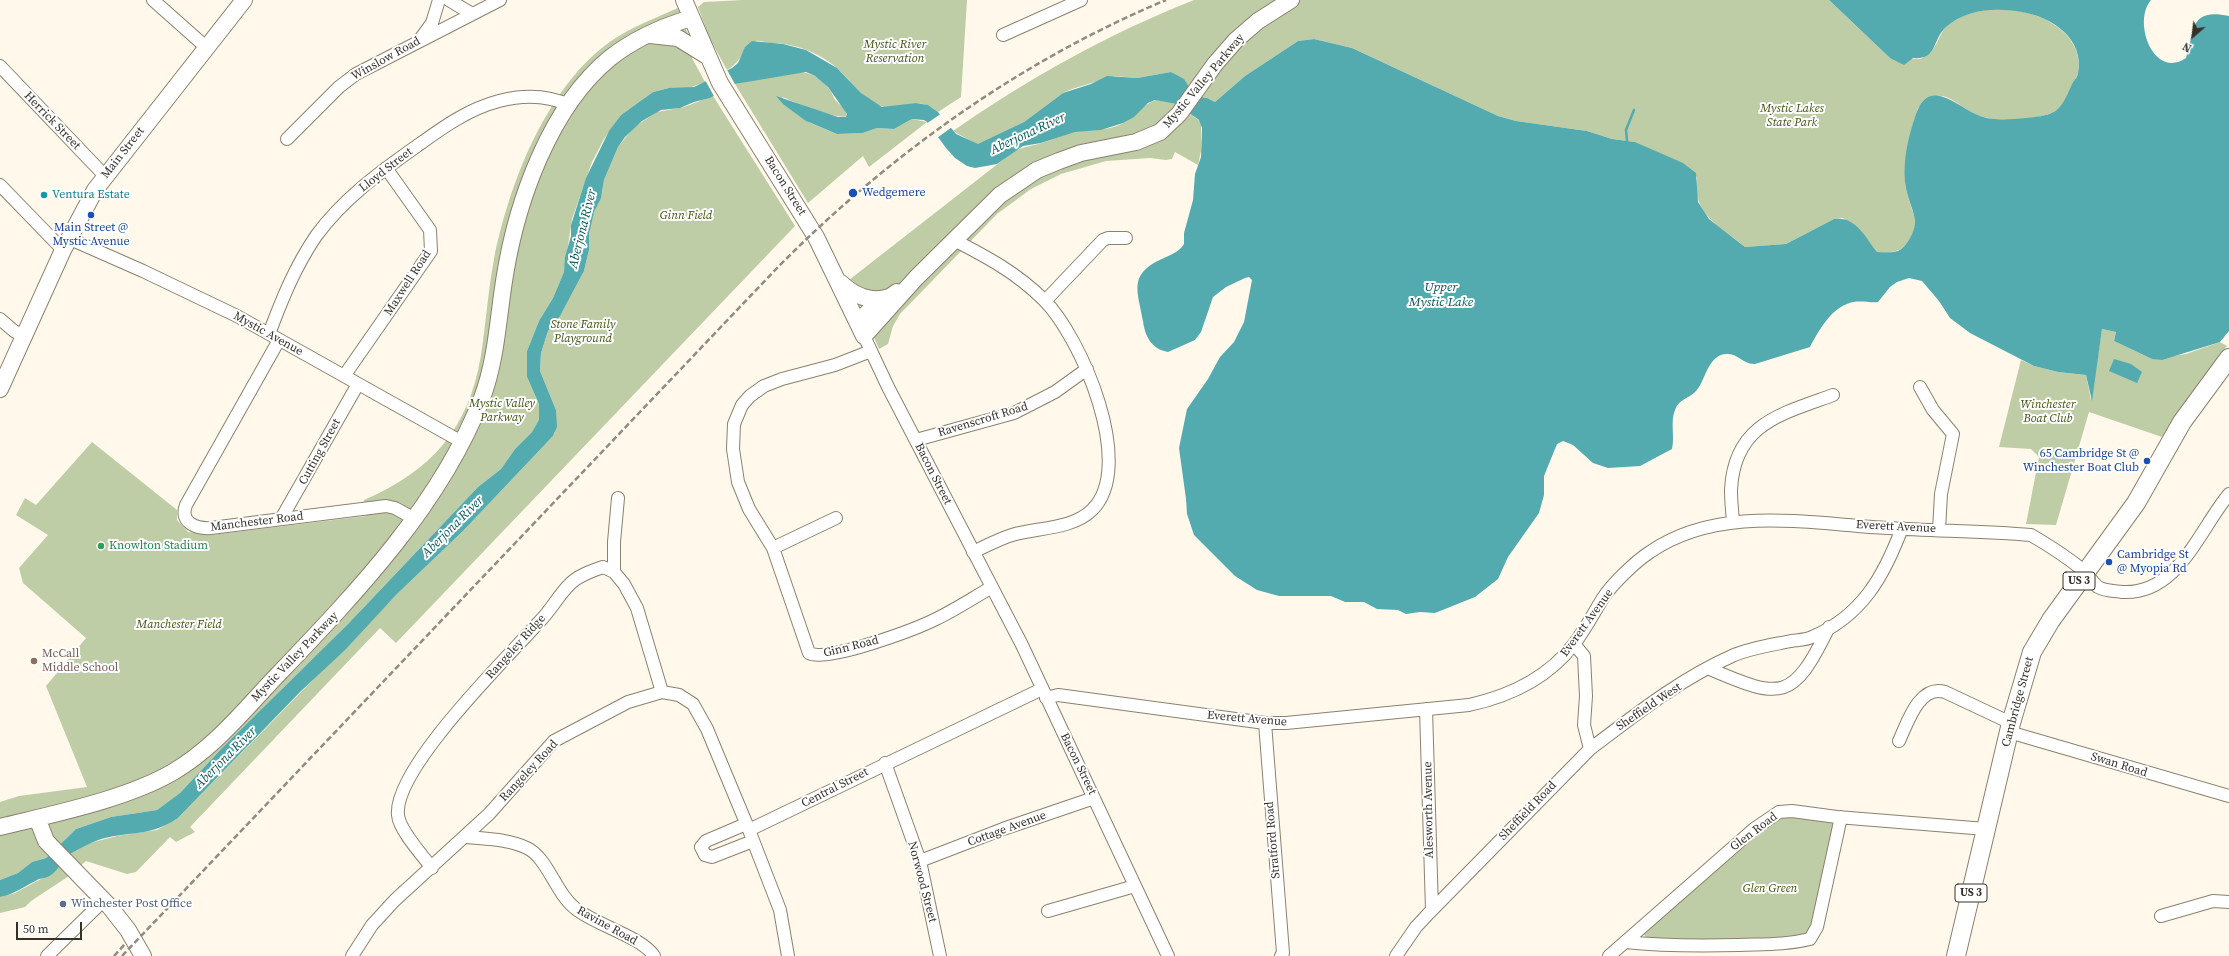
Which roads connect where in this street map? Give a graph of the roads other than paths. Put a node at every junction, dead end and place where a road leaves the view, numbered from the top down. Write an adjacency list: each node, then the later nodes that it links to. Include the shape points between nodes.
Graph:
1 (153, 0): 14 (street)
2 (244, 0): 14 (main road, Main Street)
3 (439, 0): 13 (street, via 432,23)
4 (449, 0): 9 (street)
5 (500, 0): 9 (street, Winslow Road)
6 (684, 0): 10 (main road, Bacon Street)
7 (1081, 0): 12 (street)
8 (1291, 0): 23 (main road, Mystic Valley Parkway, via 1264,16 1236,40 1218,60 1182,110 1163,130 1149,138 1081,153 1038,170 995,199)
9 (472, 14): 13 (street, Winslow Road)
10 (691, 18): 11 (main road, Mystic Valley Parkway); 15 (main road, Bacon Street)
11 (646, 35): 15 (main road, via 678,38 690,44); 17 (main road, Mystic Valley Parkway, via 605,63 587,81)
12 (1003, 35)
13 (420, 40): 18 (street, Winslow Road, via 352,77)
14 (207, 48): 20 (main road, Main Street)
15 (711, 63): 26 (main road, Bacon Street, via 728,96 812,229)
16 (0, 66): 20 (street, Herrick Street)
17 (570, 105): 19 (street, Lloyd Street, via 549,98 535,97 492,103 460,118); 42 (main road, Mystic Valley Parkway, via 539,160 521,209 505,273 489,376)
18 (287, 139)
19 (386, 168): 32 (street, Lloyd Street, via 341,207 317,236 289,282); 36 (street, Maxwell Road, via 430,230 431,251)
20 (105, 176): 24 (main road, Main Street, via 86,204)
21 (0, 185): 24 (street)
22 (1126, 238): 28 (street, via 1104,240)
23 (954, 240): 25 (main road, Mystic Valley Parkway); 28 (street, via 996,261 1023,280)
24 (65, 244): 31 (main road, Main Street); 32 (street, Mystic Avenue, via 153,275)
25 (916, 278): 27 (main road, Mystic Valley Parkway); 30 (main road, Mystic Valley Parkway)
26 (839, 282): 27 (main road, via 863,297); 30 (main road, Bacon Street)
27 (889, 297): 30 (main road, Mystic Valley Parkway, via 866,314)
28 (1045, 301): 35 (street, via 1071,337)
29 (0, 319): 31 (street)
30 (861, 329): 33 (street, Bacon Street)
31 (25, 337): 39 (main road, Main Street)
32 (274, 337): 36 (street, Mystic Avenue); 47 (street, Manchester Road, via 184,511 188,522 202,528)
33 (871, 350): 41 (street, Bacon Street); 51 (street, Ginn Road, via 830,367 769,383 742,405 734,424 735,466 749,510)
34 (2229, 358): 54 (highway, Cambridge Street / US 3, via 2182,422 2136,503)
35 (1087, 369): 41 (street, Ravenscroft Road, via 1055,392 1014,413); 52 (street, via 1101,412 1109,462 1108,476 1099,501 1081,518 1066,524 1012,535)
36 (344, 376): 37 (street, Mystic Avenue)
37 (358, 384): 42 (street, Mystic Avenue); 47 (street, Cutting Street)
38 (1920, 387): 50 (street, via 1933,410 1954,434 1941,494)
39 (0, 389)
40 (1833, 395): 48 (street, via 1782,414 1756,429 1748,439 1741,449 1734,469 1731,491)
41 (916, 440): 52 (street, Bacon Street)
42 (462, 442): 45 (main road, Mystic Valley Parkway)
43 (2229, 494): 54 (street, Everett Avenue, via 2182,561 2173,572 2158,583 2133,592 2111,591 2099,587)
44 (618, 498): 53 (street)
45 (413, 518): 47 (street, Manchester Road, via 386,506); 70 (main road, Mystic Valley Parkway, via 349,600 220,735 195,757 168,775 139,788)
46 (836, 518): 51 (street)
47 (282, 519)
48 (1733, 521): 49 (street, Everett Avenue, via 1799,521); 57 (street, Everett Avenue, via 1683,535 1650,552 1604,596)
49 (1902, 528): 50 (street, Everett Avenue); 56 (street, Sheffield West, via 1890,559 1864,601)
50 (1939, 530): 54 (street, Everett Avenue, via 2031,535 2061,553)
51 (773, 548): 55 (street, Ginn Road, via 807,649 816,656 849,650 900,634 937,619)
52 (973, 552): 55 (street, Bacon Street)
53 (614, 572): 59 (street, via 637,608); 76 (street, Rangeley Ridge, via 603,567 590,571 569,584 542,619 457,712 407,779 399,798 397,816 410,840)
54 (2086, 573): 63 (highway, Cambridge Street / US 3, via 2051,620 2032,652)
55 (992, 587): 60 (street, Bacon Street)
56 (1829, 627): 58 (street, Sheffield West, via 1812,638 1733,656); 58 (street, Sheffield West, via 1808,668 1783,689 1760,689)
57 (1574, 644): 61 (street, Everett Avenue, via 1543,675 1520,689 1484,702); 65 (street, via 1584,656 1584,725)
58 (1710, 669): 65 (street, Sheffield West, via 1658,698)
59 (662, 692): 73 (street, Rangeley Road, via 679,695 693,704 707,729); 74 (street, Rangeley Road, via 628,702 554,740 509,793)
60 (1044, 694): 62 (street, Everett Avenue); 66 (street, Central Street); 68 (street, Bacon Street)
61 (1426, 709): 62 (street, Everett Avenue); 80 (street, Alesworth Avenue)
62 (1265, 723): 91 (street, Stratford Road, via 1283,953)
63 (2010, 727): 64 (street, Swan Road, via 1945,692 1933,691 1920,701); 67 (street, Swan Road); 72 (highway, Cambridge Street / US 3)
64 (1899, 741)
65 (1590, 749): 80 (street, Sheffield Road)
66 (885, 763): 73 (street, Central Street); 75 (street, Norwood Street)
67 (2229, 796)
68 (1094, 798): 75 (street, Cottage Avenue); 77 (street, Bacon Street)
69 (1841, 817): 72 (street, Glen Road); 83 (street, Glen Road, via 1792,811 1779,812 1754,829); 83 (street, via 1832,868 1817,927 1810,939 1790,944 1667,946)
70 (37, 818): 71 (main road, Mystic Valley Parkway); 78 (main road, via 43,836 53,849)
71 (0, 827)
72 (1986, 829): 94 (highway, Cambridge Street / US 3)
73 (749, 831): 88 (street, via 780,910)
74 (466, 837): 76 (street, Rangeley Road); 87 (street, Ravine Road, via 510,842 527,848 540,857 566,901 592,920 645,946)
75 (920, 861): 89 (street, Norwood Street)
76 (432, 868): 86 (street, Rangeley Road, via 385,910)
77 (1135, 886): 81 (street); 90 (street, Bacon Street)
78 (104, 900): 84 (street); 85 (main road, via 122,921)
79 (2229, 902): 82 (street, via 2202,904)
80 (1432, 910): 92 (street, Sheffield Road, via 1416,927)
81 (1048, 911)
82 (2161, 916)
83 (1625, 942): 93 (street, Glen Road)
84 (47, 956)
85 (143, 956)
86 (352, 956)
87 (654, 956)
88 (788, 956)
89 (940, 956)
90 (1168, 956)
91 (1281, 956)
92 (1396, 956)
93 (1609, 956)
94 (1956, 956)

